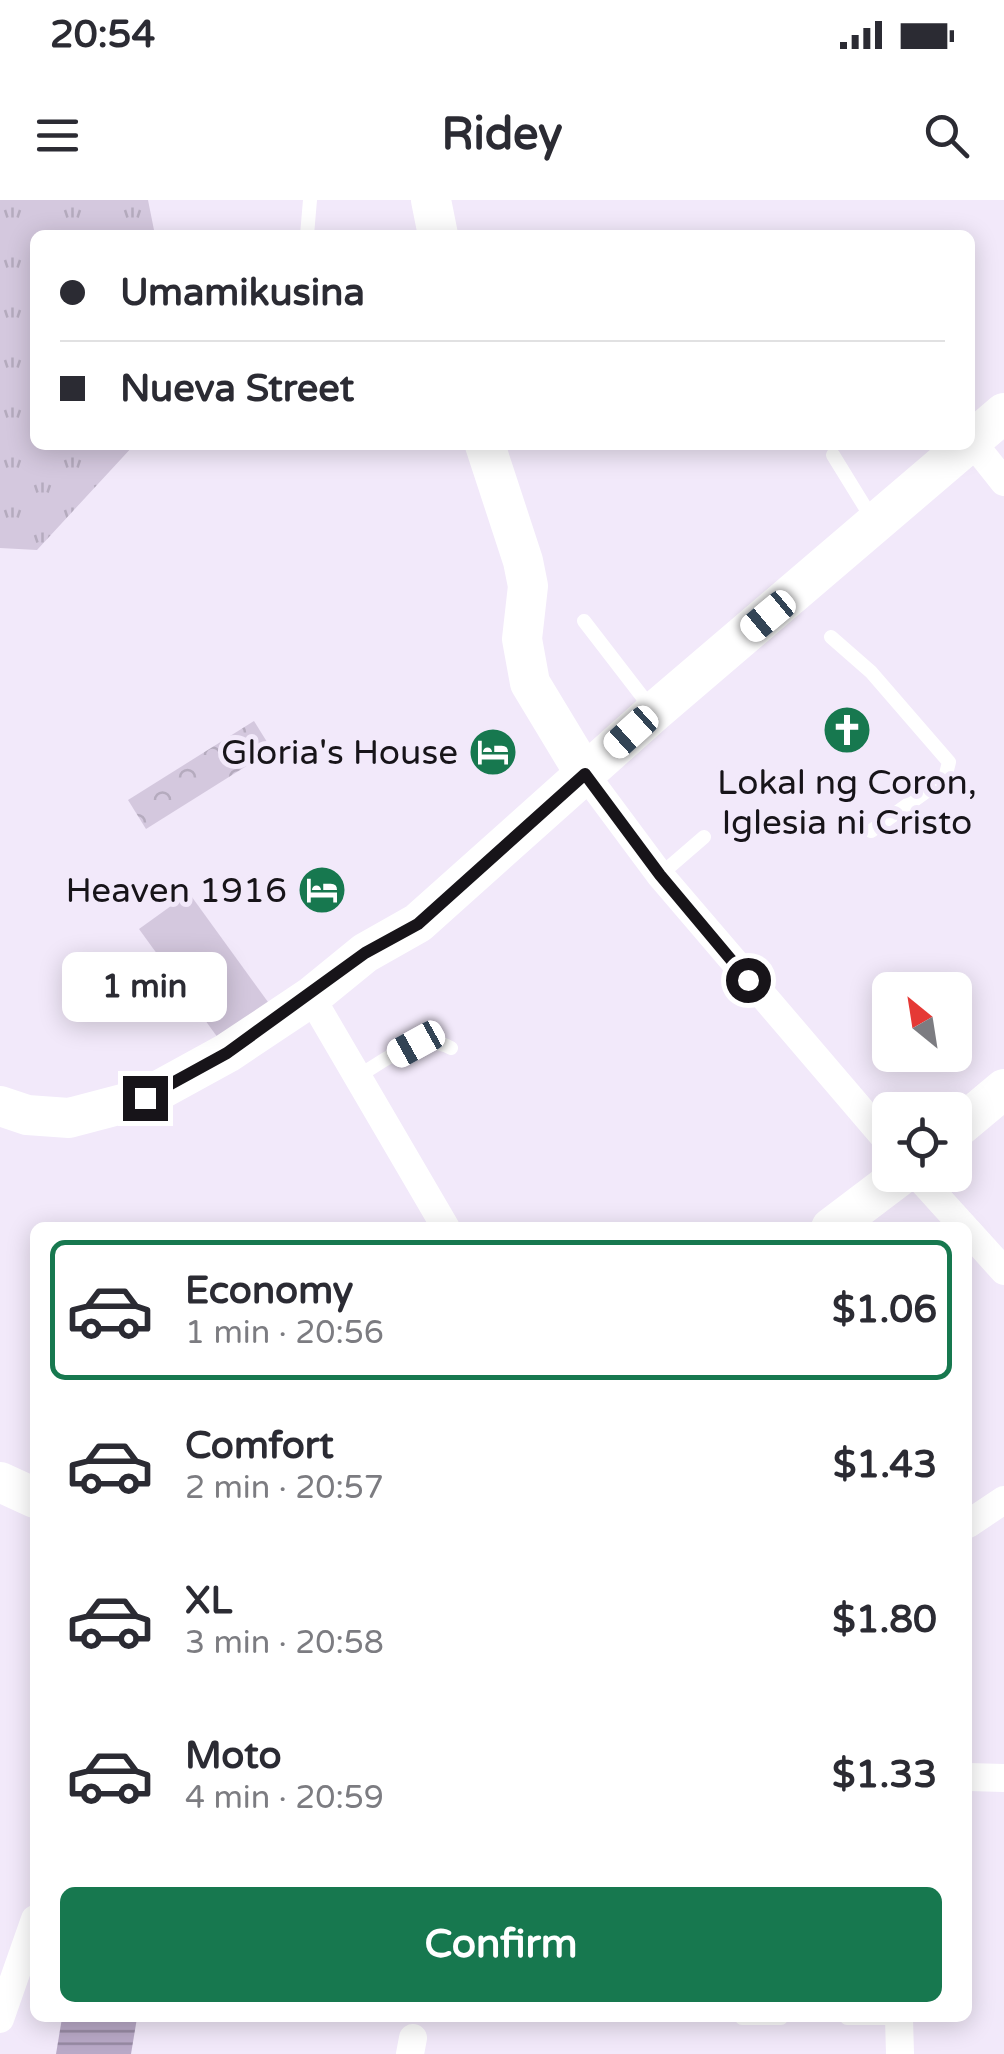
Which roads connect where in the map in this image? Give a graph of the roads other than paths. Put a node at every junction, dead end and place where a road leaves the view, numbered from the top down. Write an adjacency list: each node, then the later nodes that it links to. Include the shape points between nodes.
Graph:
1 (310, 200): 3 (lane)
2 (431, 200): 4 (street)
3 (307, 230)
4 (437, 230)
5 (1004, 413): 6 (street)
6 (975, 441)
7 (975, 446): 11 (street)
8 (487, 450): 16 (street, via 528,586 522,640 530,682)
9 (965, 450): 12 (street)
10 (834, 456): 12 (lane)
11 (1004, 482)
12 (876, 525): 15 (street)
13 (584, 621): 15 (lane)
14 (831, 637): 17 (lane, via 871,672 949,762 945,778)
15 (654, 712): 16 (street)
16 (585, 774): 19 (street); 20 (street, via 418,924 365,953)
17 (872, 832)
18 (704, 837): 19 (lane)
19 (660, 875): 26 (street)
20 (311, 996): 22 (street); 24 (street, via 184,1080 145,1098 69,1118)
21 (451, 1048): 22 (lane, via 438,1041 416,1044)
22 (358, 1076): 29 (street)
23 (1004, 1089): 25 (street)
24 (0, 1106)
25 (972, 1116)
26 (872, 1123)
27 (879, 1192): 30 (street)
28 (932, 1192): 31 (street)
29 (443, 1222)
30 (839, 1222)
31 (960, 1222)
32 (972, 1236): 33 (street)
33 (1004, 1271)
34 (0, 1482): 35 (street)
35 (30, 1496)
36 (1004, 1500): 37 (street)
37 (972, 1521)
38 (972, 1776): 39 (street)
39 (1004, 1778)
40 (30, 1933): 41 (street)
41 (0, 2018)
42 (900, 2022): 43 (street)
43 (900, 2054)

